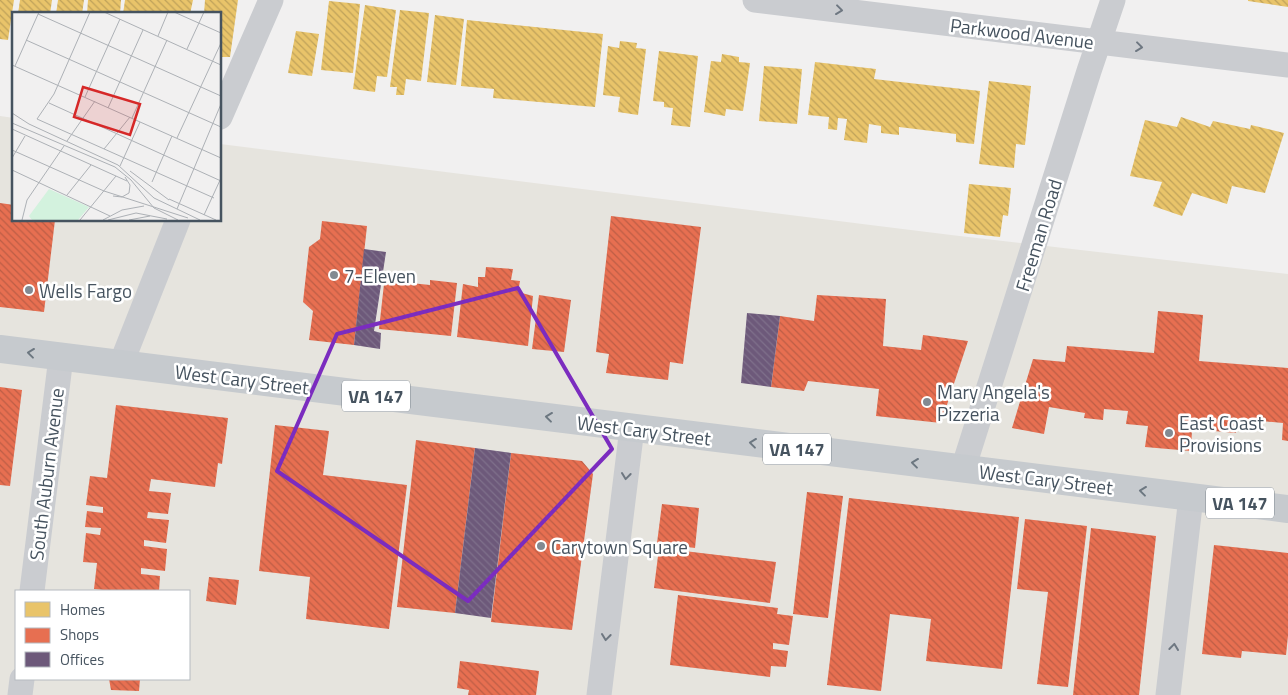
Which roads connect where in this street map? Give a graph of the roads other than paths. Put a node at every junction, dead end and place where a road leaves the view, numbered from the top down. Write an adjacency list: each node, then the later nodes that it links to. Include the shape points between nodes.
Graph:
1 (271, 0): 6 (street)
2 (755, 0): 4 (street, Parkwood Avenue, one-way to 4)
3 (1113, 0): 4 (street, Freeman Road)
4 (1099, 42): 5 (street, Parkwood Avenue, one-way to 5); 12 (street, Freeman Road)
5 (1288, 65)
6 (221, 115)
7 (178, 221): 10 (street)
8 (0, 349): 9 (main road, West Cary Street / VA 147, one-way to 8)
9 (61, 357): 10 (main road, West Cary Street / VA 147); 15 (street, South Auburn Avenue)
10 (120, 364): 11 (main road, West Cary Street / VA 147, one-way to 10)
11 (632, 428): 12 (main road, West Cary Street / VA 147, one-way to 11); 18 (street, one-way to 18)
12 (963, 469): 13 (main road, West Cary Street / VA 147, one-way to 12)
13 (1191, 497): 14 (main road, West Cary Street / VA 147); 19 (street, one-way to 13)
14 (1288, 509)
15 (32, 590)
16 (22, 680): 17 (street)
17 (20, 695)
18 (599, 695)
19 (1168, 695)

